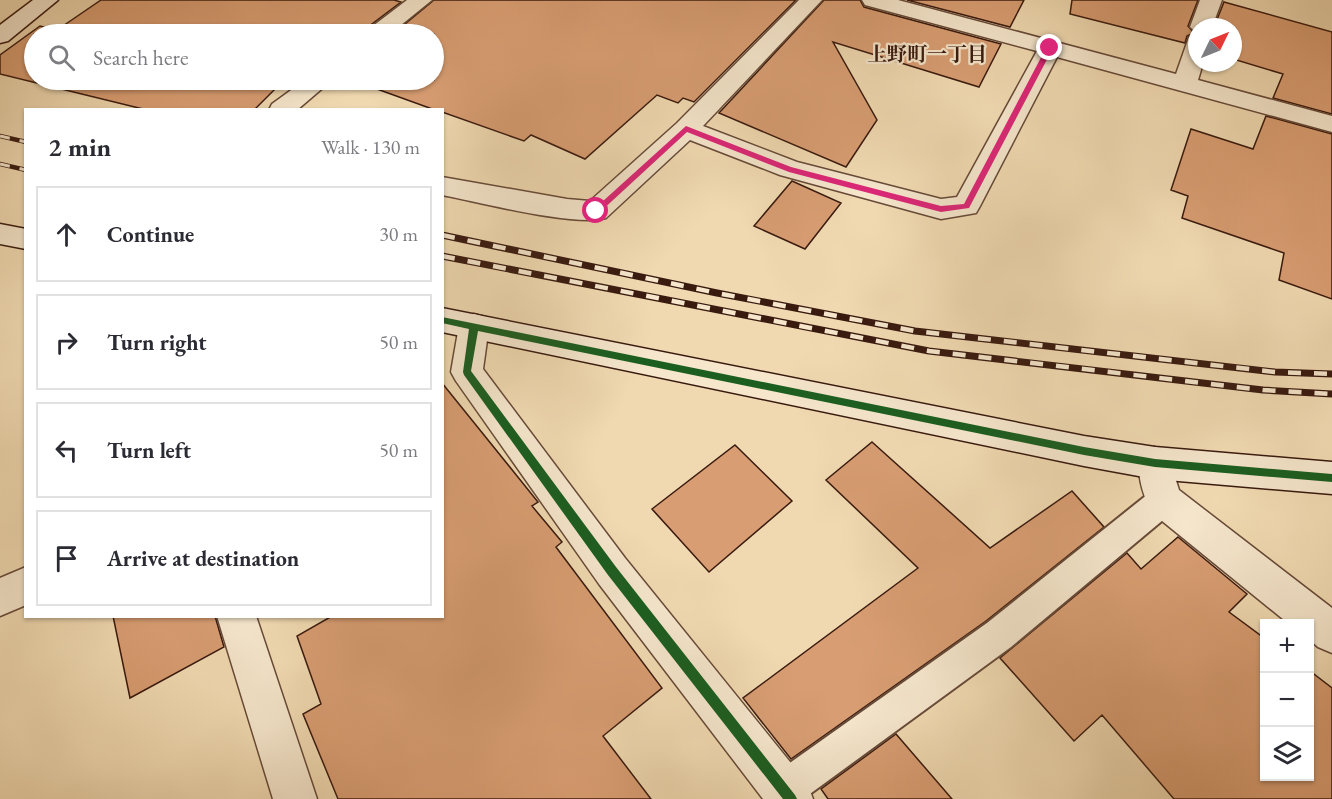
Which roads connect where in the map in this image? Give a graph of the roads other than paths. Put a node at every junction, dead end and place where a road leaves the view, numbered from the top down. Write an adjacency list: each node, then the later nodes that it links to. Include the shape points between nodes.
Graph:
1 (47, 0): 8 (street)
2 (421, 0): 7 (street)
3 (811, 0): 15 (street)
4 (873, 0): 9 (street)
5 (1211, 0): 6 (street)
6 (1204, 18)
7 (390, 24)
8 (0, 36)
9 (1050, 48): 11 (street); 15 (street, via 966,206 941,209 789,169)
10 (1188, 72): 11 (street)
11 (1185, 84): 14 (street)
12 (307, 90): 13 (street)
13 (284, 108)
14 (1332, 124)
15 (686, 129): 16 (street, via 596,211)
16 (444, 186)
17 (0, 234): 18 (street)
18 (24, 239)
19 (458, 323): 20 (street); 21 (street); 28 (street, via 467,372 612,571)
20 (444, 356)
21 (1155, 463): 22 (street); 23 (street)
22 (1332, 478)
23 (1164, 500): 27 (street); 28 (lane, via 999,635)
24 (24, 587): 25 (street)
25 (0, 597)
26 (237, 618): 29 (street)
27 (1332, 633)
28 (787, 794)
29 (295, 799)

